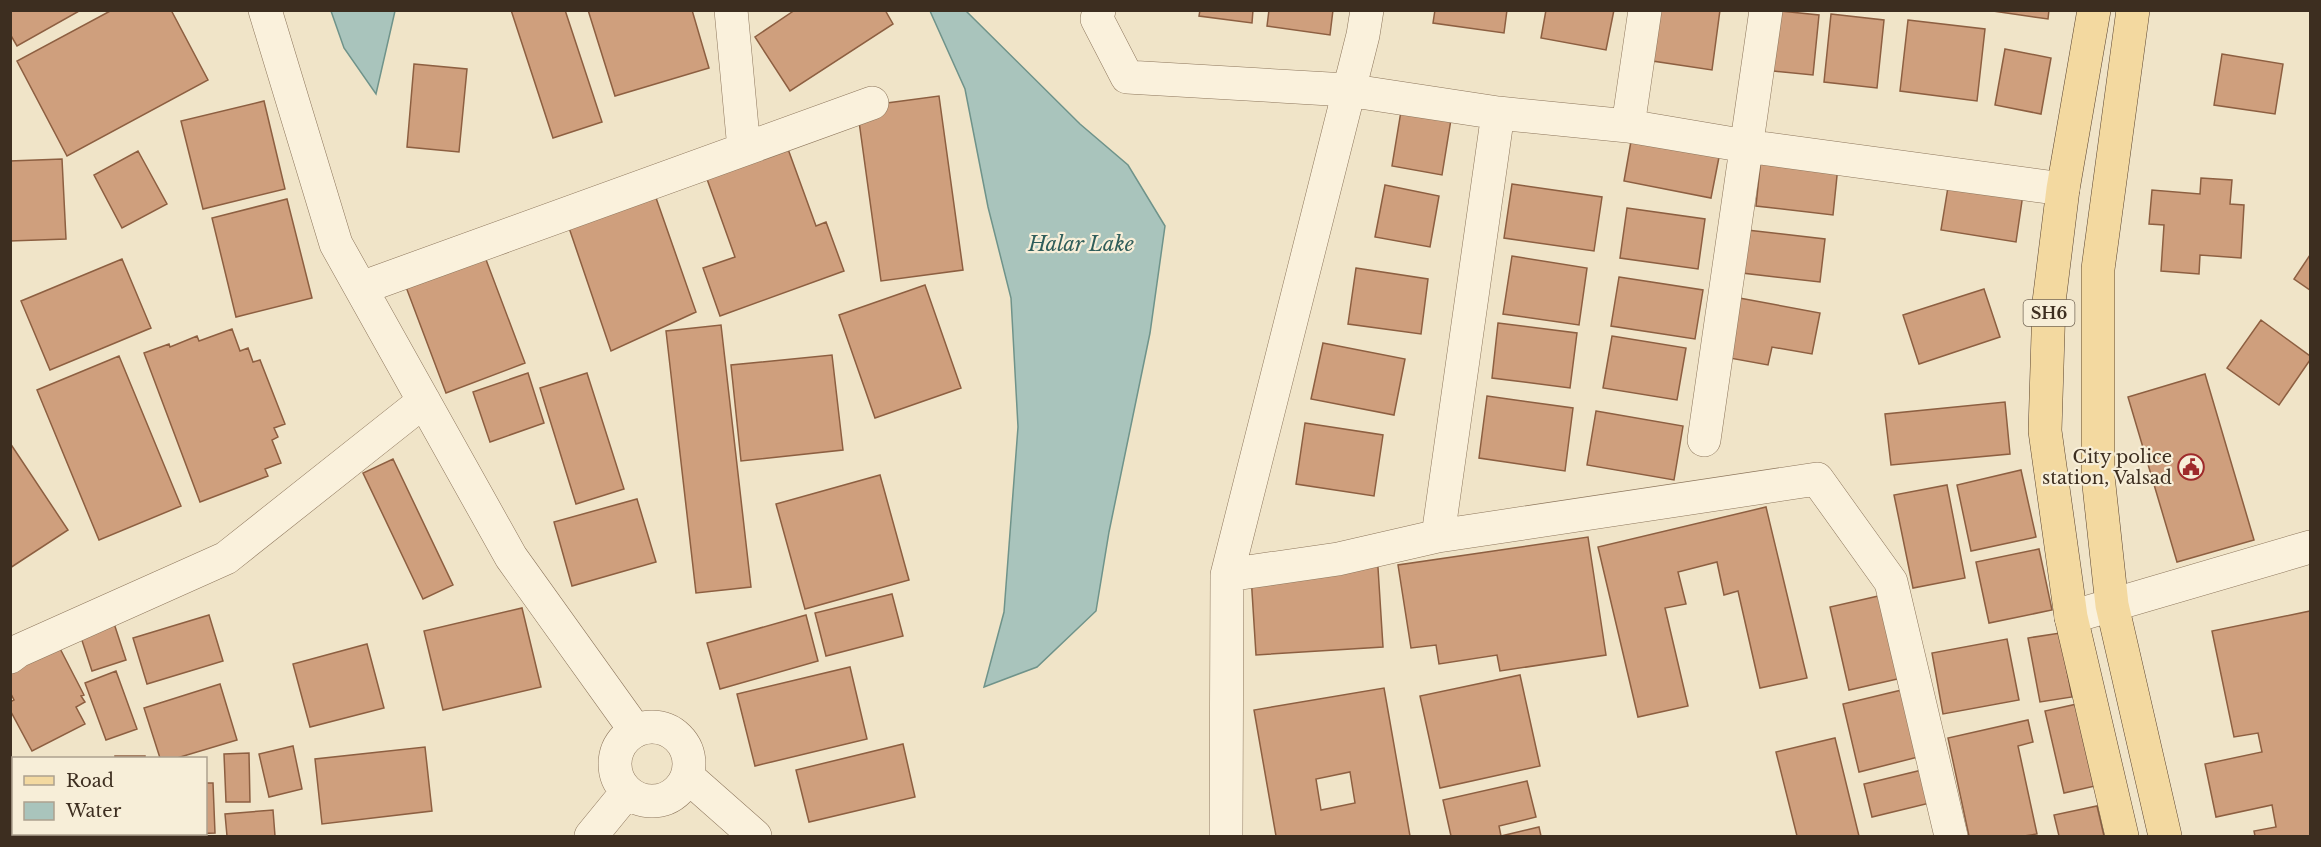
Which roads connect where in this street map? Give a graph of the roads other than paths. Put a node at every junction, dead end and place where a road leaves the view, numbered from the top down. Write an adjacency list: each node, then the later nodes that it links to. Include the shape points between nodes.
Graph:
1 (265, 10): 16 (street, via 336,243)
2 (731, 10): 14 (street)
3 (1099, 10): 9 (street, via 1097,19 1127,77)
4 (1366, 10): 9 (street)
5 (1645, 10): 12 (street)
6 (1766, 10): 13 (street)
7 (2094, 10): 15 (main road, SH6)
8 (2133, 10): 22 (main road, via 2098,269 2098,476)
9 (1347, 90): 11 (street); 21 (street)
10 (872, 103): 14 (street)
11 (1498, 113): 12 (street); 19 (street)
12 (1628, 126): 13 (street)
13 (1746, 146): 15 (street); 18 (street)
14 (744, 149): 16 (street)
15 (2063, 189): 23 (main road, SH6, via 2049,302 2045,431)
16 (361, 288): 17 (street)
17 (424, 401): 24 (street, via 226,558); 25 (street, via 511,557)
18 (1704, 440)
19 (1438, 536): 21 (street, via 1338,559); 31 (street, via 1817,479 1891,582)
20 (2310, 547): 22 (street)
21 (1227, 575): 30 (street)
22 (2112, 604): 23 (street); 33 (main road)
23 (2071, 617): 32 (main road, SH6)
24 (10, 657)
25 (635, 730): 26 (street, via 649,726 677,735 690,761); 27 (street, via 623,739 614,766 618,781)
26 (687, 776): 27 (street, via 669,798 654,802); 29 (street)
27 (627, 792): 28 (street)
28 (591, 837)
29 (754, 837)
30 (1226, 837)
31 (1951, 837)
32 (2122, 837)
33 (2165, 837)

